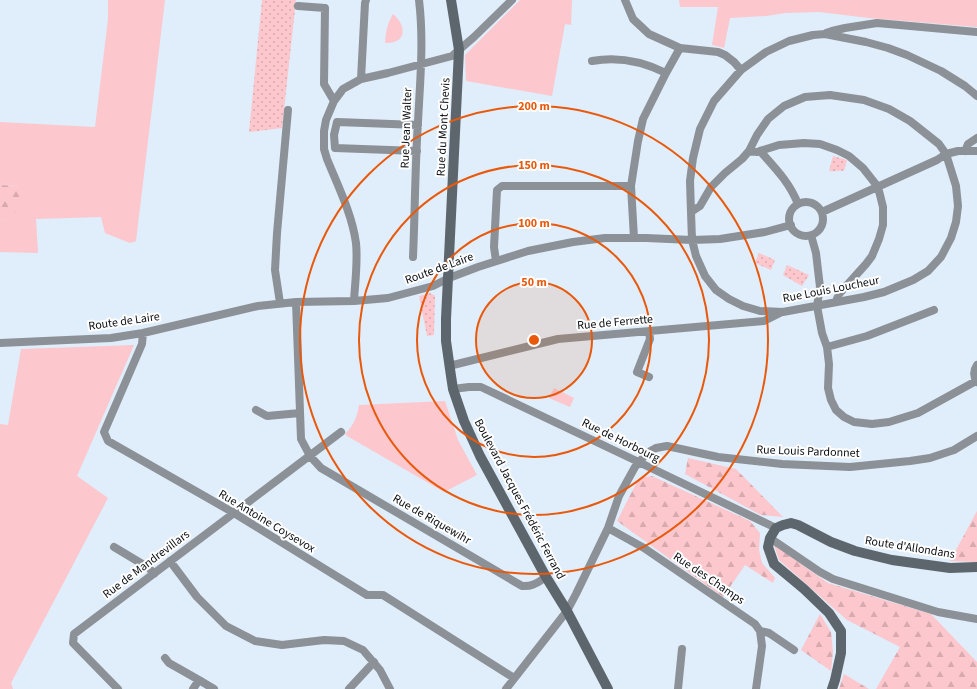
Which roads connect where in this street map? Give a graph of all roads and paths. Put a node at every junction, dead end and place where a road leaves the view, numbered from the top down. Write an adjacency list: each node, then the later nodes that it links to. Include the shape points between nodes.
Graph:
1 (366, 0): 15 (street)
2 (419, 0): 12 (street, Rue Jean Walter)
3 (451, 0): 10 (street, Rue du Mont Chevis)
4 (512, 0): 10 (street)
5 (625, 0): 9 (street, via 633,19 649,34)
6 (298, 6): 17 (street, via 326,8 324,84)
7 (977, 32): 8 (street, via 877,23)
8 (825, 34): 13 (street, Rue Louis Loucheur, via 789,41 766,52); 16 (street, via 866,42 907,55 941,71)
9 (680, 48): 13 (street, via 718,52); 14 (street)
10 (459, 50): 12 (street, via 452,56); 38 (street, Rue du Mont Chevis)
11 (592, 61): 14 (street, via 636,61)
12 (421, 65): 15 (street); 19 (street, Rue Jean Walter)
13 (741, 70): 30 (street, Rue Louis Loucheur, via 714,101 700,129 690,181)
14 (666, 73): 27 (street, via 643,119)
15 (361, 79): 17 (street, via 343,89)
16 (977, 96)
17 (334, 101): 39 (street, via 326,120 324,149 351,221 356,243)
18 (288, 110): 42 (street, via 276,248)
19 (418, 125): 22 (street, Rue Jean Walter); 22 (street, via 337,122 334,136 335,148)
20 (977, 138): 24 (street, via 968,144)
21 (749, 150): 23 (street); 26 (street, via 768,119 784,106 805,97 830,95 864,100 888,108 910,120 939,144); 30 (street, via 724,173 711,187 700,206)
22 (417, 151): 36 (street, Rue Jean Walter)
23 (760, 151): 28 (street, via 779,145 820,144 849,156); 29 (street, via 780,173)
24 (965, 151): 25 (street); 26 (street)
25 (977, 151)
26 (946, 154): 28 (street); 40 (street, Rue Louis Loucheur, via 956,186 958,206 951,238 941,257 928,271 913,280 884,292)
27 (631, 186): 34 (street); 37 (street, via 502,186 497,190 494,246)
28 (878, 186): 31 (street); 40 (street, via 883,207 883,225 879,239 872,256 839,294)
29 (798, 204): 31 (street, via 809,202); 32 (street, via 790,216)
30 (691, 212): 35 (street, Rue Louis Loucheur)
31 (822, 212): 33 (street, via 823,224)
32 (791, 225): 33 (street, via 797,233); 35 (street, Route de Laire, via 720,239)
33 (811, 235): 43 (street, via 820,288)
34 (634, 238): 35 (street, Route de Laire); 37 (street, Route de Laire, via 572,242)
35 (692, 240): 45 (street, Rue Louis Loucheur, via 705,276 716,290 743,306)
36 (413, 257)
37 (496, 261): 38 (street, Route de Laire)
38 (449, 278): 39 (street, Route de Laire, via 433,286 388,298); 51 (street, Boulevard Jacques Frédéric Ferrand, via 446,327)
39 (354, 301): 41 (street, Route de Laire)
40 (836, 301): 43 (street, Rue Louis Loucheur)
41 (296, 302): 42 (street, Route de Laire); 56 (street, Rue de Riquewihr)
42 (280, 303): 47 (street, Route de Laire)
43 (817, 306): 45 (street, Rue Louis Loucheur); 49 (street)
44 (934, 310): 49 (street, via 867,336)
45 (783, 312): 46 (street, Rue de Ferrette, via 764,321)
46 (649, 332): 51 (street, Rue de Ferrette, via 558,339); 52 (street, via 650,339 637,372)
47 (143, 333): 48 (street, Route de Laire, via 110,338); 61 (street, Rue Antoine Coysevox, via 142,344 104,432 108,441)
48 (0, 342)
49 (827, 347): 53 (street, via 828,388 831,400 836,410 854,422 889,422 918,413)
50 (977, 365): 53 (street, via 974,373)
51 (449, 366): 54 (street, Boulevard Jacques Frédéric Ferrand)
52 (649, 377)
53 (977, 381)
54 (453, 389): 60 (street, Rue de Horbourg, via 481,387); 69 (street, Boulevard Jacques Frédéric Ferrand, via 480,456)
55 (256, 410): 56 (street, via 267,416)
56 (300, 413): 59 (street, Rue de Riquewihr, via 300,439)
57 (341, 432): 59 (street)
58 (977, 436): 60 (street, Rue Louis Pardonnet, via 954,450 930,458 850,467 782,464 718,457 667,446 656,448)
59 (310, 456): 61 (street); 69 (street, Rue de Riquewihr, via 321,468 522,586 534,584)
60 (638, 462): 62 (street, via 619,496); 63 (street, Rue de Horbourg)
61 (234, 513): 66 (street, Rue de Mandrevillars); 77 (street, Rue Antoine Coysevox, via 367,595 383,595)
62 (608, 528): 70 (street); 72 (street, Rue des Champs, via 650,552 755,624)
63 (776, 528): 64 (street); 67 (street, Route d'Allondans, via 791,523 855,552 892,560 950,568)
64 (770, 538): 71 (street, via 833,579 938,612); 88 (street, via 768,547 774,564 829,613 841,631 841,653)
65 (114, 547): 68 (street, via 149,568)
66 (170, 561): 68 (street, Rue de Mandrevillars); 76 (street, via 197,597 226,626 255,641 282,645 324,640 344,641 363,650)
67 (977, 568)
68 (154, 574): 79 (street, Rue de Mandrevillars, via 74,634 73,644)
69 (546, 576): 70 (street, Boulevard Jacques Frédéric Ferrand)
70 (566, 611): 77 (street); 85 (street, Boulevard Jacques Frédéric Ferrand)
71 (977, 619)
72 (760, 631): 74 (street, Rue des Champs, via 769,633); 87 (street, via 762,646)
73 (682, 649): 86 (street)
74 (794, 650)
75 (165, 658): 78 (street, via 169,663)
76 (374, 662): 82 (street); 83 (street)
77 (514, 678): 84 (street)
78 (199, 680): 80 (street); 81 (street)
79 (118, 689)
80 (193, 689)
81 (214, 689)
82 (349, 689)
83 (390, 689)
84 (506, 689)
85 (608, 689)
86 (678, 689)
87 (756, 689)
88 (832, 689)

